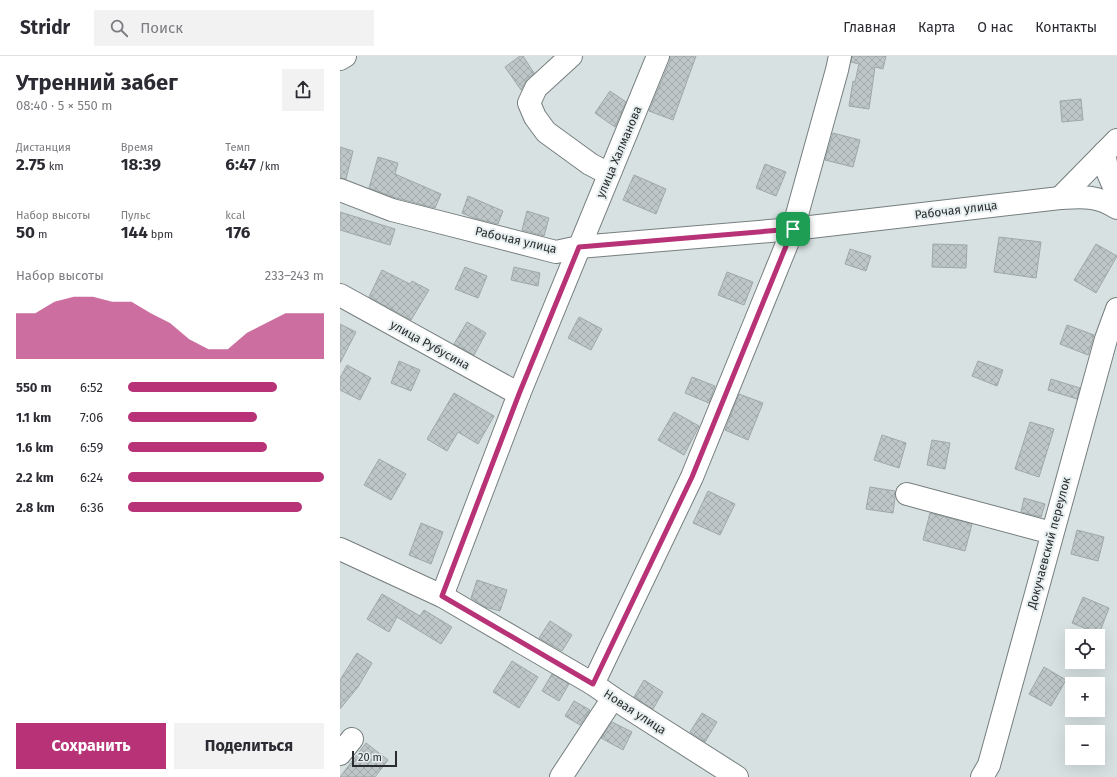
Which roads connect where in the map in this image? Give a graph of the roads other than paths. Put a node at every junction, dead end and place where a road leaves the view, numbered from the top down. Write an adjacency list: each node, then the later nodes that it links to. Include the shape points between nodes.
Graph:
1 (345, 56): 5 (street)
2 (571, 56): 7 (street, via 536,88 529,103 546,132 590,164)
3 (658, 56): 7 (street, улица Халманова)
4 (840, 56): 12 (street)
5 (340, 59)
6 (1111, 147): 9 (street, via 1108,173); 10 (street)
7 (609, 174): 13 (street, улица Халманова)
8 (340, 190): 13 (street, Рабочая улица, via 392,210 556,252)
9 (1117, 194)
10 (1060, 198): 11 (street, Рабочая улица, via 1088,197 1107,202); 12 (street, Рабочая улица)
11 (1117, 208)
12 (793, 229): 13 (street, Рабочая улица); 21 (street, via 692,477)
13 (579, 247): 16 (street)
14 (340, 295): 16 (street, улица Рубусина)
15 (1117, 309): 18 (street, Докучаевский переулок, via 1106,339)
16 (519, 394): 20 (street)
17 (906, 494): 18 (street)
18 (1052, 533): 25 (street, Докучаевский переулок, via 989,765)
19 (340, 549): 20 (street, Новая улица)
20 (442, 596): 21 (street, Новая улица)
21 (593, 684): 22 (street, Новая улица)
22 (613, 698): 23 (street); 24 (street, Новая улица)
23 (561, 777)
24 (737, 777)
25 (982, 777)

